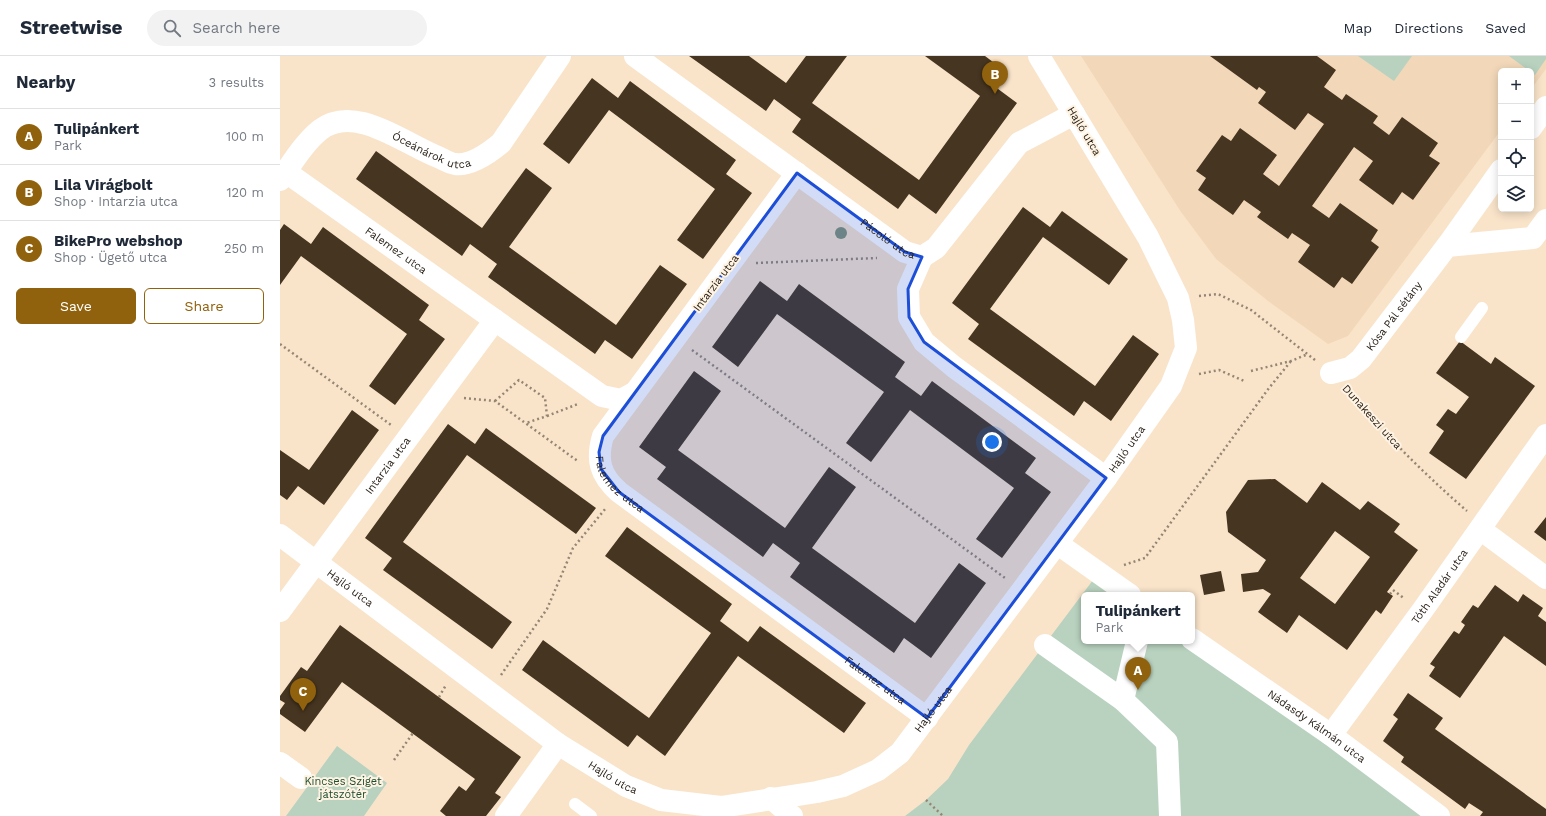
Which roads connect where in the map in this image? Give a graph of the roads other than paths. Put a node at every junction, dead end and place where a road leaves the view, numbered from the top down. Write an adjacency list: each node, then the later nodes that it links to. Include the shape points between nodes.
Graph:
1 (560, 56): 9 (street, Óceánárok utca, via 501,143 490,153 476,160 455,164 372,125 355,121 336,122 321,130 308,142)
2 (635, 56): 7 (street, Pácoló utca)
3 (1039, 56): 5 (street, Hajló utca)
4 (1546, 108): 6 (street)
5 (1074, 114): 12 (street, via 1019,143 936,248); 19 (street, Hajló utca, via 1148,237 1178,298 1186,348 1171,386)
6 (1534, 124)
7 (797, 173): 12 (street, Pácoló utca, via 905,252); 17 (street, Intarzia utca)
8 (1498, 174): 11 (street, Kósa Pál sétány)
9 (283, 176): 14 (street, Falemez utca)
10 (1546, 220): 11 (street, via 1533,238)
11 (1447, 246): 16 (street, Kósa Pál sétány, via 1361,359 1350,368)
12 (922, 257): 19 (street, Pácoló utca, via 908,289 908,296 909,317 924,342 954,367)
13 (1482, 308): 15 (lane)
14 (495, 320): 17 (street, Falemez utca, via 602,396 621,400); 23 (street, Intarzia utca)
15 (1461, 337)
16 (1331, 372)
17 (634, 393): 31 (street, Falemez utca, via 603,436 598,452 601,468 612,486)
18 (1546, 435): 20 (street, Tóth Aladár utca)
19 (1106, 478): 22 (street, Hajló utca)
20 (1480, 529): 24 (street); 32 (street, Tóth Aladár utca)
21 (280, 535): 23 (street, Hajló utca)
22 (1058, 544): 25 (street); 31 (street, Hajló utca)
23 (316, 562): 26 (street, Intarzia utca); 33 (street, Hajló utca, via 488,694)
24 (1546, 578)
25 (1126, 592)
26 (280, 611)
27 (1195, 641): 32 (street, Nádasdy Kálmán utca)
28 (1136, 644): 30 (street)
29 (1045, 645): 30 (street)
30 (1123, 700): 41 (street, via 1167,742)
31 (927, 718): 36 (street, Hajló utca, via 900,753 878,770 843,786)
32 (1331, 735): 42 (street, Nádasdy Kálmán utca)
33 (558, 744): 36 (street, Hajló utca, via 626,786 661,800 721,808); 38 (street)
34 (280, 763): 35 (street)
35 (301, 778)
36 (771, 798): 40 (street)
37 (575, 804): 39 (lane)
38 (506, 816)
39 (591, 816)
40 (792, 816)
41 (1170, 816)
42 (1439, 816)

